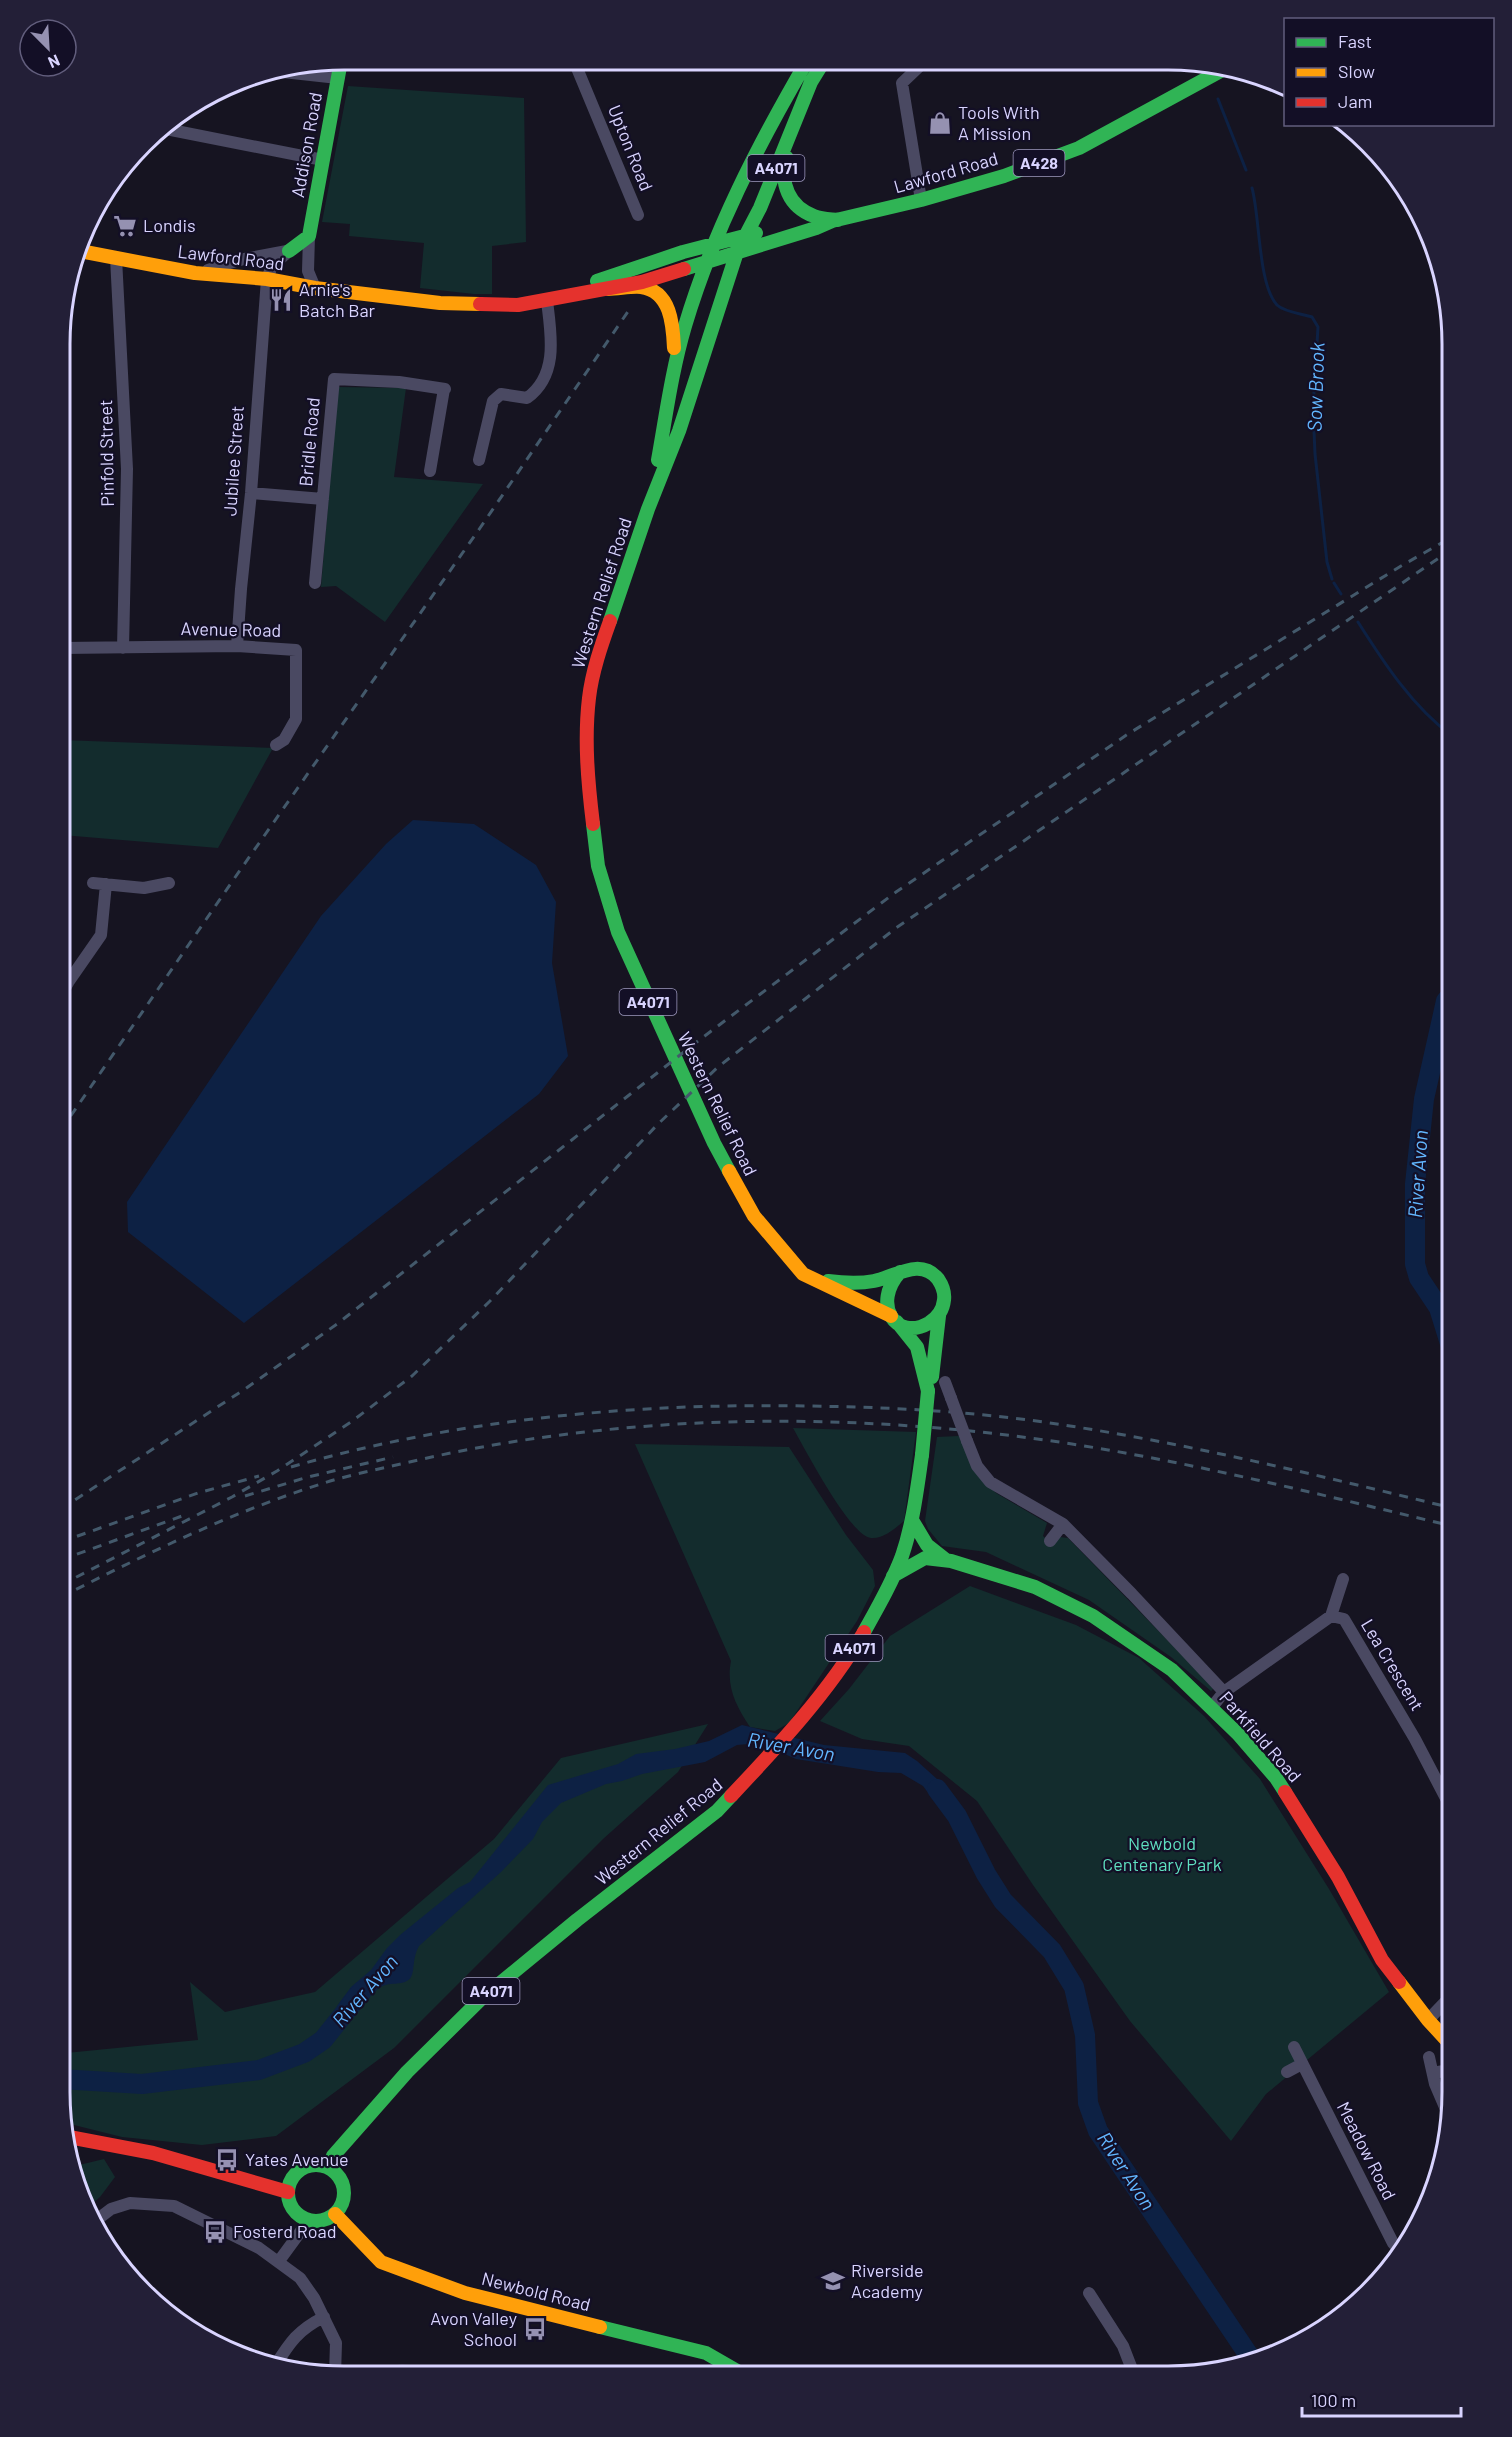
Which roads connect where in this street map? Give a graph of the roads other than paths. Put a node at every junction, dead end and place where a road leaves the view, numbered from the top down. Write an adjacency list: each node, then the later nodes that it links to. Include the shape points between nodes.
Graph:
1 (339, 70): 8 (main road, Addison Road)
2 (578, 70): 13 (street, Upton Road)
3 (802, 70): 17 (main road, Western Relief Road / A4071, via 773,117)
4 (818, 70): 9 (main road, Western Relief Road / A4071)
5 (916, 70): 12 (street, via 903,83)
6 (302, 74): 8 (street)
7 (1214, 75): 12 (main road, Lawford Road / A428, via 1079,148 1004,176)
8 (338, 78): 11 (main road, Addison Road)
9 (811, 82): 14 (main road, via 805,118 783,167 784,185 793,203 814,216); 16 (main road, Western Relief Road / A4071, via 760,208)
10 (173, 131): 11 (street)
11 (323, 159): 15 (main road, Addison Road)
12 (921, 200): 14 (main road, Lawford Road / A428)
13 (638, 215)
14 (835, 220): 16 (main road, Lawford Road / A428, via 810,221); 20 (main road, Lawford Road / A428)
15 (309, 236): 18 (main road); 24 (street, Addison Road, via 308,271)
16 (738, 238): 17 (main road, Lawford Road / A428); 20 (main road, Western Relief Road / A4071); 20 (main road)
17 (714, 244): 20 (main road, Western Relief Road / A4071); 26 (main road, Lawford Road / A428, via 605,278)
18 (289, 251): 22 (street); 23 (street, via 272,266)
19 (87, 252): 21 (main road, Lawford Road / A428)
20 (722, 257): 25 (main road, Lawford Road / A428); 27 (main road, Western Relief Road / A4071); 28 (main road); 33 (main road, Western Relief Road / A4071, via 721,296 679,431)
21 (116, 258): 22 (main road, Lawford Road / A428); 37 (street, Pinfold Street, via 127,469)
22 (195, 273): 23 (main road, Lawford Road / A428)
23 (267, 279): 24 (main road, Lawford Road / A428); 31 (street, Jubilee Street)
24 (315, 288): 26 (main road, Lawford Road / A428, via 467,305 518,305)
25 (608, 290): 26 (main road, Lawford Road / A428); 27 (main road, via 647,288 663,299 670,311)
26 (553, 299): 29 (street, via 550,366 527,398 501,394 493,401)
27 (675, 364): 28 (main road, Western Relief Road / A4071)
28 (659, 452): 33 (main road, Western Relief Road / A4071)
29 (479, 460)
30 (430, 471): 32 (street, Bridle Road, via 444,389 334,379)
31 (251, 493): 32 (street); 35 (street, Jubilee Street)
32 (323, 499): 34 (street, Bridle Road)
33 (648, 508): 44 (main road, Western Relief Road / A4071, via 599,653 589,696 588,783 598,866 618,932 714,1143 754,1216 790,1260)
34 (315, 583)
35 (237, 646): 37 (street, Avenue Road); 38 (street, Avenue Road, via 296,650 296,718 284,740)
36 (70, 648): 37 (street, Avenue Road)
37 (123, 648)
38 (276, 745)
39 (93, 883): 41 (street)
40 (169, 883): 41 (street, via 144,888)
41 (106, 884): 42 (street, via 101,935)
42 (70, 973)
43 (900, 1272): 44 (main road, A4071, via 862,1283); 45 (main road, A4071, via 922,1269 938,1280 944,1299); 46 (main road, via 887,1288 885,1298)
44 (812, 1279): 46 (main road, Western Relief Road / A4071)
45 (939, 1316): 46 (main road, A4071, via 922,1326 907,1327); 47 (main road, Western Relief Road / A4071)
46 (894, 1319): 47 (main road, Western Relief Road / A4071, via 918,1347)
47 (933, 1384): 48 (main road, Western Relief Road / A4071, bridge); 49 (street, Parkfield Road, bridge, via 951,1398 977,1466 990,1482)
48 (912, 1520): 51 (main road, Parkfield Road, via 927,1545); 52 (main road, Western Relief Road / A4071)
49 (1063, 1524): 50 (street); 55 (street, Parkfield Road)
50 (1050, 1541)
51 (946, 1560): 52 (main road, Parkfield Road, via 925,1558); 56 (main road, Parkfield Road, via 1035,1587 1093,1616 1172,1670)
52 (893, 1576): 69 (main road, Western Relief Road / A4071, via 848,1658 743,1785 679,1843 481,1999 407,2072 333,2157)
53 (1343, 1579): 54 (street)
54 (1331, 1616): 55 (street); 57 (street, Lea Crescent, via 1344,1620)
55 (1224, 1692): 56 (street)
56 (1212, 1707): 59 (main road, Parkfield Road, via 1276,1778 1338,1877 1382,1960)
57 (1442, 1791)
58 (1442, 2005): 59 (street)
59 (1428, 2020): 60 (main road, Parkfield Road)
60 (1442, 2035)
61 (1294, 2047): 63 (street, Meadow Road)
62 (1430, 2057): 66 (street)
63 (1302, 2064): 65 (street); 74 (street, Meadow Road)
64 (1442, 2071): 66 (street)
65 (1287, 2072)
66 (1433, 2073): 67 (street)
67 (1442, 2099)
68 (75, 2138): 70 (main road, via 153,2153)
69 (329, 2168): 70 (main road, via 320,2165 302,2169); 71 (main road, via 344,2189 344,2199)
70 (288, 2192): 73 (main road, via 294,2210)
71 (335, 2214): 73 (main road, via 327,2219); 80 (main road, Newbold Road, via 381,2262 465,2293 706,2353)
72 (101, 2217): 75 (street, via 130,2203 174,2206 259,2247)
73 (309, 2220): 75 (street)
74 (1395, 2245)
75 (279, 2261): 77 (street, via 300,2278)
76 (1089, 2293): 81 (street, via 1123,2346)
77 (324, 2318): 78 (street, via 294,2337); 79 (street, via 336,2343)
78 (280, 2358)
79 (335, 2366)
80 (729, 2366)
81 (1131, 2366)

